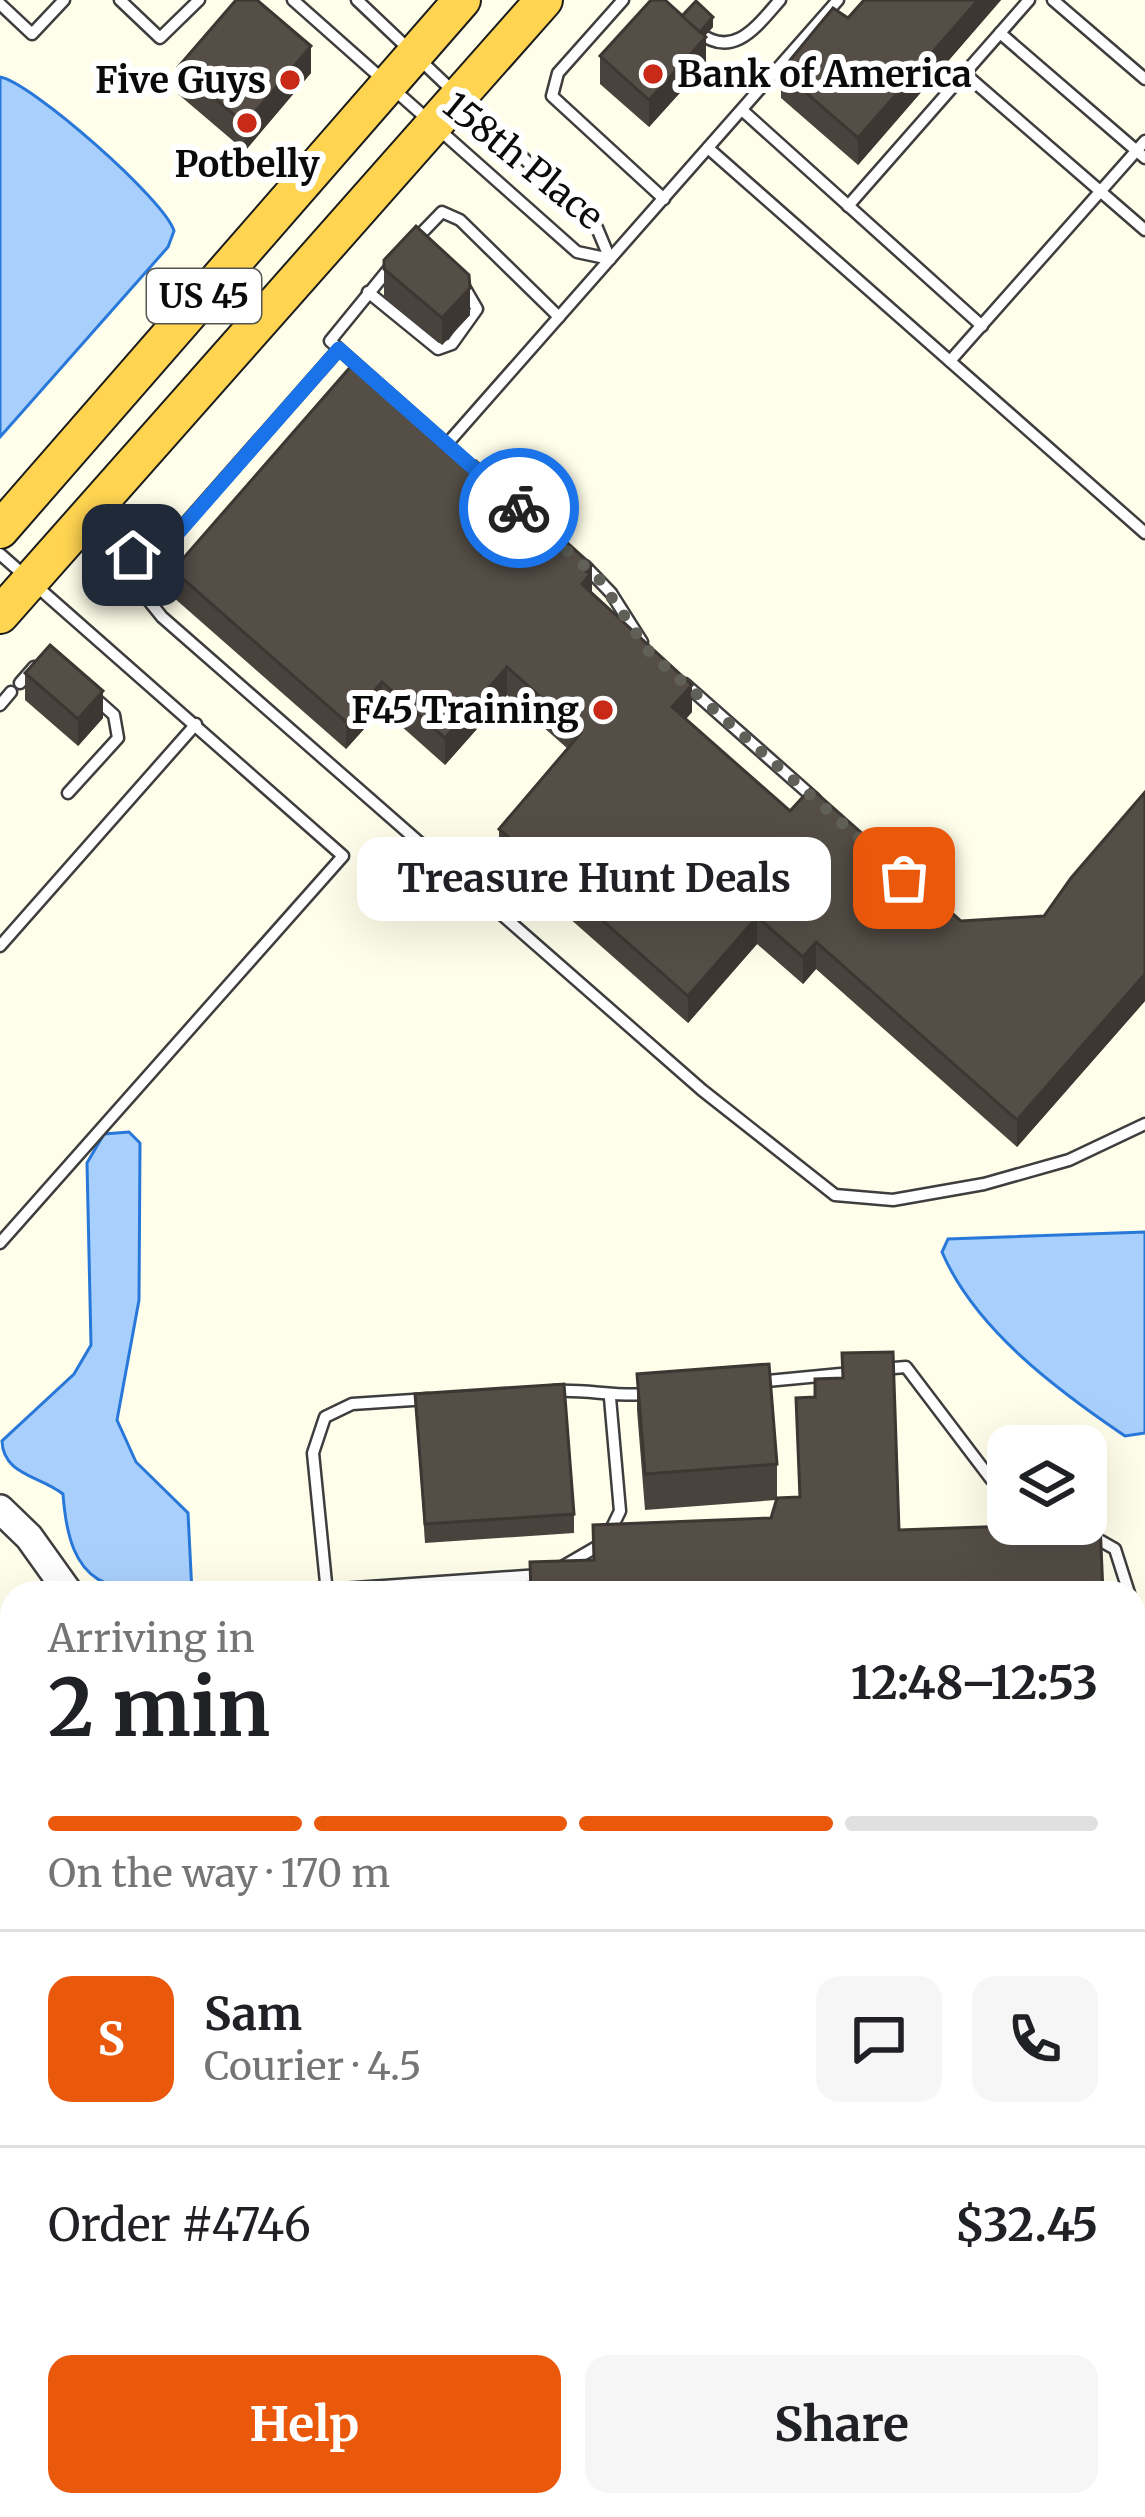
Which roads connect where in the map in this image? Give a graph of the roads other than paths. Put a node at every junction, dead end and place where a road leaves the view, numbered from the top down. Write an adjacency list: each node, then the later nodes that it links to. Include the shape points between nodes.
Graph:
1 (64, 0): 13 (lane, via 32,34)
2 (120, 0): 3 (lane, via 160,38)
3 (199, 0)
4 (293, 0): 19 (lane, 158th Place)
5 (357, 0): 16 (lane, 158th Place)
6 (462, 0): 16 (highway, US 45)
7 (544, 0): 20 (highway, US 45)
8 (623, 0): 26 (lane, via 558,73 552,96)
9 (780, 0): 14 (lane, via 746,39 728,44)
10 (837, 0): 21 (lane)
11 (1029, 0): 15 (lane)
12 (1053, 0): 18 (lane)
13 (0, 4)
14 (691, 25)
15 (1000, 33): 17 (lane); 24 (lane)
16 (416, 53): 19 (highway, US 45); 20 (lane, 158th Place)
17 (964, 73): 25 (lane); 27 (lane)
18 (1144, 77)
19 (387, 85): 22 (lane, 158th Place); 41 (highway, US 45)
20 (461, 95): 22 (highway, US 45); 31 (lane, 158th Place, via 597,228)
21 (742, 110): 23 (lane); 27 (lane)
22 (433, 129): 31 (lane, 158th Place, via 577,252); 40 (highway, US 45)
23 (709, 148): 26 (lane); 37 (lane)
24 (1142, 150): 25 (lane)
25 (1101, 191): 28 (lane); 35 (lane)
26 (664, 199): 31 (lane)
27 (848, 206): 35 (lane)
28 (1145, 230)
29 (412, 242): 30 (lane); 33 (lane); 34 (lane, via 442,212 460,220)
30 (424, 251)
31 (610, 259): 34 (lane)
32 (450, 272): 33 (lane, via 477,309 452,344 438,350)
33 (368, 292): 36 (lane, via 330,341)
34 (559, 317): 38 (lane)
35 (982, 326): 37 (lane)
36 (339, 349): 38 (lane); 45 (lane)
37 (950, 361): 42 (lane)
38 (447, 444): 39 (lane)
39 (496, 488)
40 (91, 514): 45 (lane, via 133,555); 46 (highway, US 45)
41 (0, 530)
42 (1145, 533)
43 (564, 548): 48 (lane, via 606,586)
44 (0, 554): 46 (lane)
45 (140, 576): 57 (lane, via 162,616 702,1090 835,1195 893,1200 984,1184 1069,1160)
46 (30, 580): 47 (highway, US 45); 53 (lane)
47 (0, 615)
48 (650, 653)
49 (44, 659): 52 (lane)
50 (670, 671): 55 (lane)
51 (84, 689): 54 (lane, via 120,727)
52 (0, 705)
53 (196, 724): 56 (lane); 58 (lane, via 343,856)
54 (68, 793)
55 (827, 811)
56 (0, 946)
57 (1145, 1124)
58 (0, 1243)
59 (746, 1384): 64 (lane, via 906,1367)
60 (534, 1393): 63 (lane, via 580,1390)
61 (655, 1393): 63 (lane)
62 (443, 1398): 68 (lane, via 352,1404 325,1417 313,1453)
63 (610, 1398): 69 (lane, via 620,1511 605,1542 551,1574)
64 (987, 1474)
65 (0, 1509): 67 (street)
66 (1107, 1545): 70 (lane)
67 (60, 1581)
68 (326, 1581)
69 (459, 1581)
70 (1125, 1581)

